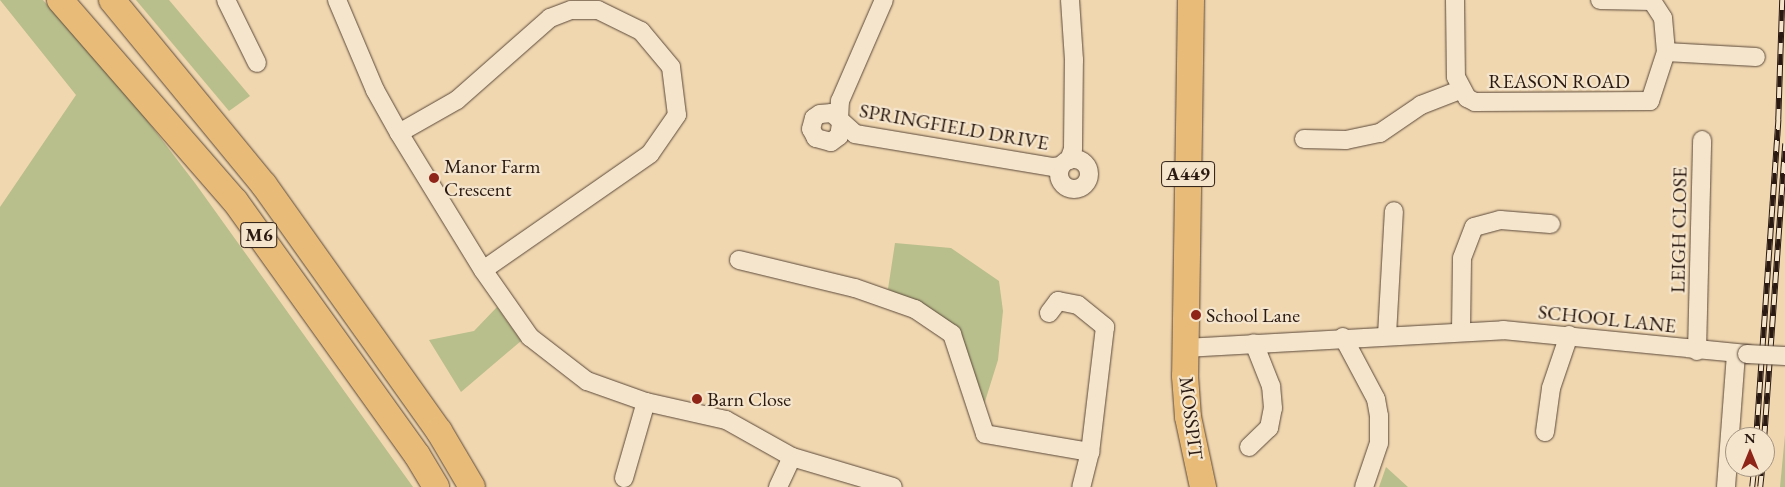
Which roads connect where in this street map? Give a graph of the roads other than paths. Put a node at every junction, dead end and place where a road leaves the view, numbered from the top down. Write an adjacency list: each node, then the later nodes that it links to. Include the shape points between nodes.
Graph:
1 (60, 0): 37 (highway, M6, via 235,201 417,455)
2 (112, 0): 38 (highway, M6, via 264,185 439,432)
3 (226, 0): 12 (street)
4 (336, 0): 14 (street, via 375,90)
5 (884, 0): 6 (street, SPRINGFIELD DRIVE, via 840,101 840,121 855,134 1053,167 1065,163 1073,149 1081,60)
6 (1070, 0)
7 (1191, 0): 27 (highway, A449)
8 (1455, 0): 13 (street, via 1456,77)
9 (1600, 0): 10 (street, via 1652,1 1662,18)
10 (1666, 52): 11 (street); 13 (street, REASON ROAD, via 1650,101 1474,102)
11 (1756, 57)
12 (257, 63)
13 (1460, 90): 15 (street, REASON ROAD, via 1420,105 1380,133 1346,140)
14 (399, 133): 20 (street); 20 (street, via 457,100 550,18 571,10 598,10 641,31 671,67 677,115 650,154)
15 (1304, 139)
16 (1702, 140): 28 (street, LEIGH CLOSE)
17 (1394, 211): 23 (street)
18 (1551, 224): 22 (street, via 1500,220 1474,227 1462,258)
19 (739, 260): 34 (street, via 855,288 915,308 952,334 985,434)
20 (483, 270): 31 (street, via 530,337 587,381)
21 (1049, 313): 34 (street, via 1058,301 1078,305 1105,327)
22 (1460, 331): 23 (street, SCHOOL LANE); 24 (street, SCHOOL LANE)
23 (1388, 335): 25 (street, SCHOOL LANE)
24 (1569, 335): 28 (street, SCHOOL LANE); 32 (street, via 1551,388)
25 (1343, 338): 26 (street, SCHOOL LANE); 43 (street, via 1376,399 1379,416 1379,443)
26 (1254, 343): 27 (street, SCHOOL LANE); 33 (street, via 1271,386 1273,408 1269,428)
27 (1185, 348): 42 (highway, MOSSPIT / A449, via 1188,417)
28 (1697, 351): 29 (street, SCHOOL LANE)
29 (1741, 354): 30 (street, SCHOOL LANE, bridge); 44 (street)
30 (1785, 356)
31 (646, 402): 35 (street, via 726,420); 36 (street)
32 (1545, 432)
33 (1249, 447)
34 (1090, 452): 41 (street)
35 (792, 457): 39 (street); 40 (street)
36 (624, 478)
37 (436, 487)
38 (472, 487)
39 (778, 487)
40 (893, 487)
41 (1081, 487)
42 (1203, 487)
43 (1364, 487)
44 (1726, 487)

